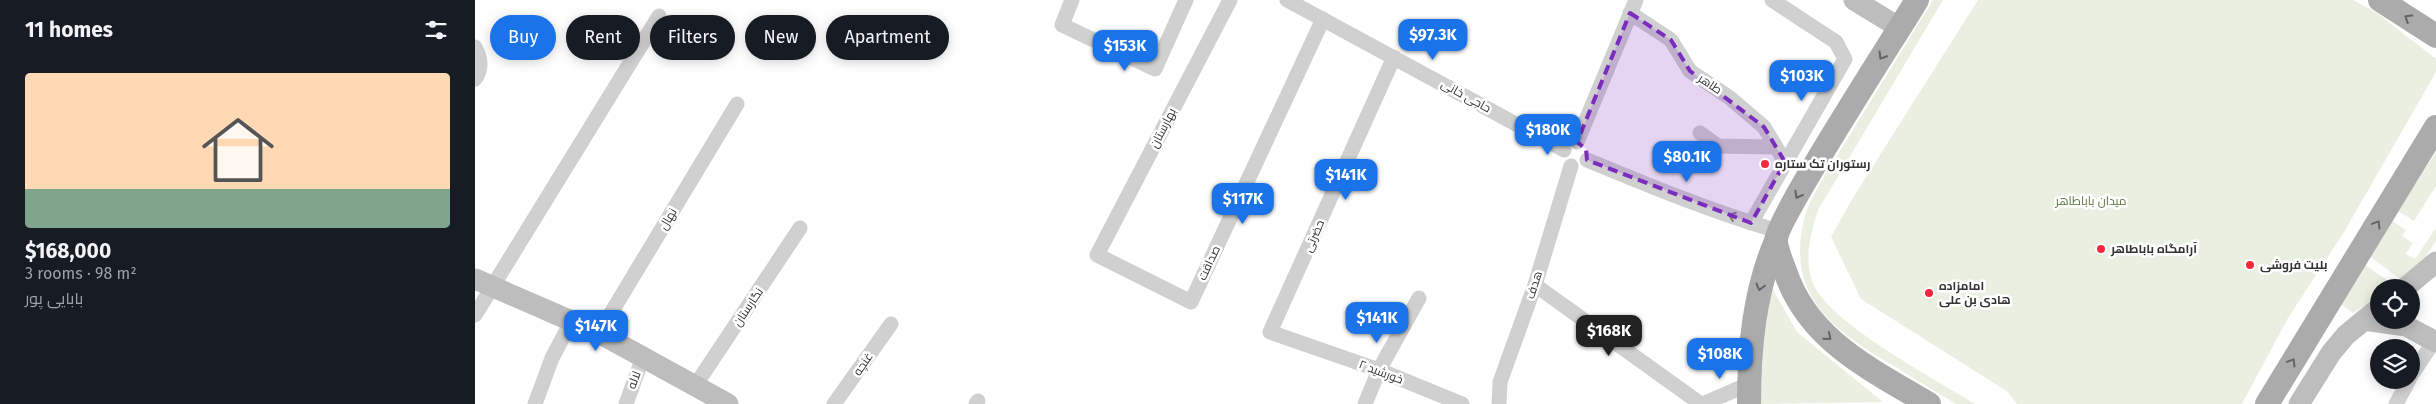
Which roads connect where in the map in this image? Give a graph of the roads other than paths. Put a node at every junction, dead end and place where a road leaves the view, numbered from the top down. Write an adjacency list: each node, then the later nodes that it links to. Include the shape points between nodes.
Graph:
1 (1072, 0): 2 (street, via 1062,25 1155,69)
2 (1186, 0)
3 (1230, 0): 29 (street, بهارستان)
4 (1287, 0): 9 (street, حاجی خانی)
5 (1772, 0): 24 (street, via 1836,42 1845,58)
6 (1860, 0): 12 (main road)
7 (1916, 0): 12 (main road)
8 (2381, 0): 14 (main road, one-way to 8)
9 (1309, 5): 11 (street, حاجی خانی)
10 (1633, 6): 21 (street); 22 (street, طاهر, via 1671,40 1691,71 1764,127)
11 (1323, 19): 16 (street, حاجی خانی); 29 (street, صداقت, via 1191,302)
12 (1900, 28): 28 (main road, one-way to 28, via 1805,182)
13 (650, 30): 32 (street)
14 (2436, 36)
15 (475, 47): 17 (street, via 481,57 481,71)
16 (1394, 57): 21 (street, حاجی خانی); 40 (street, حضرتی)
17 (475, 79)
18 (737, 104): 41 (street, نهال)
19 (2436, 126): 58 (main road, one-way to 19)
20 (1700, 133): 22 (street, via 1718,146)
21 (1571, 146): 23 (street, via 1587,149); 25 (street, via 1563,156)
22 (1775, 147): 24 (street, طاهر)
23 (1587, 160): 25 (street, via 1583,165); 26 (street, one-way to 23)
24 (1785, 162): 26 (street)
25 (1571, 166): 33 (street, هدف)
26 (1751, 223): 28 (street)
27 (800, 228): 46 (street, نگارستان)
28 (1777, 236): 48 (main road, one-way to 48, via 1757,298); 57 (main road, one-way to 57, via 1790,287 1802,310 1823,334)
29 (1097, 255)
30 (2436, 262): 31 (main road)
31 (2416, 279)
32 (484, 282): 35 (street); 37 (main road)
33 (1535, 285): 55 (street, هدف, via 1500,382); 56 (street)
34 (1419, 298): 45 (street)
35 (475, 315)
36 (2370, 315): 59 (main road, via 2346,334)
37 (571, 322): 41 (main road); 49 (street, via 552,358)
38 (891, 324): 52 (street, غنچه)
39 (2413, 329): 42 (main road)
40 (1270, 332): 45 (street, خورشید ۲)
41 (599, 334): 43 (main road)
42 (2435, 341): 44 (street)
43 (643, 356): 46 (main road); 50 (street, لاله)
44 (2420, 363)
45 (1379, 370): 53 (street); 54 (street, خورشید ۲)
46 (695, 386): 51 (main road)
47 (2404, 389): 60 (street)
48 (1749, 394): 56 (street)
49 (535, 404)
50 (625, 404)
51 (728, 404)
52 (834, 404)
53 (1365, 404)
54 (1462, 404)
55 (1499, 404)
56 (1702, 404)
57 (1929, 404)
58 (2267, 404)
59 (2299, 404)
60 (2396, 404)

